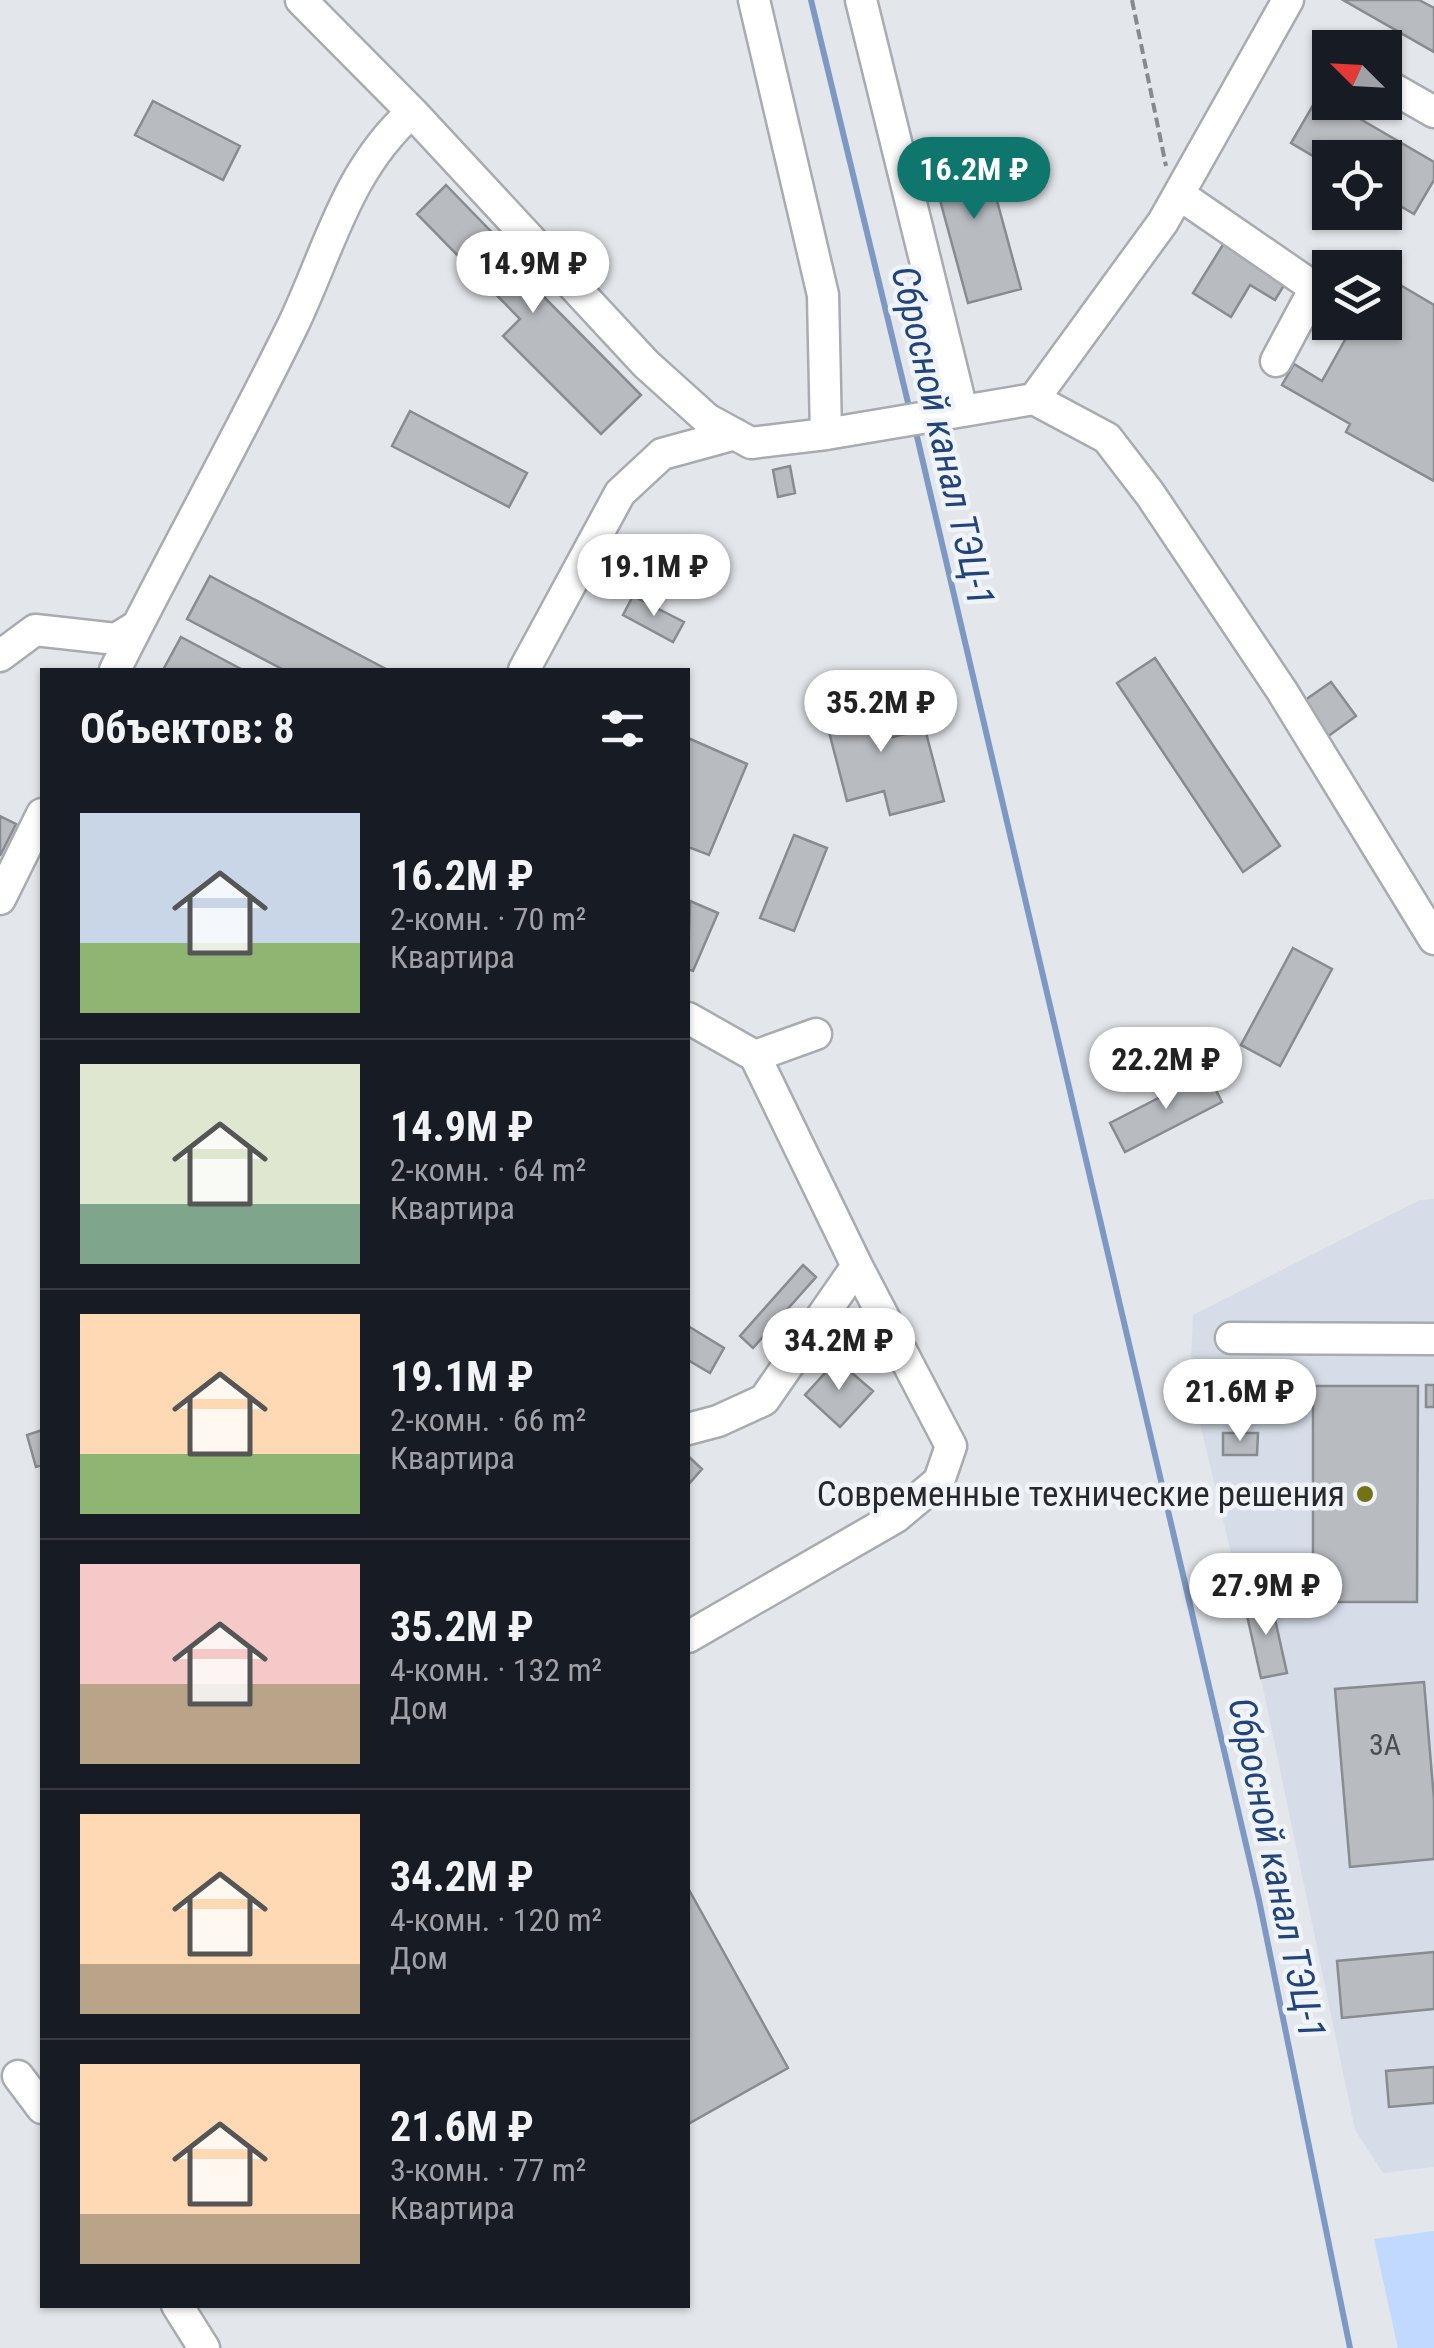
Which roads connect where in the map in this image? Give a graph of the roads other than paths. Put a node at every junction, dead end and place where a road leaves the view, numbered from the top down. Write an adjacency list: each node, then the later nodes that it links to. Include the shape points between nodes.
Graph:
1 (301, 0): 6 (street)
2 (754, 0): 13 (street, via 822,295)
3 (861, 0): 11 (street)
4 (1288, 0): 8 (street)
5 (1402, 94): 7 (street)
6 (412, 112): 12 (street, via 646,364 706,419); 14 (street, via 386,135 334,221 295,320)
7 (1434, 112)
8 (1173, 182): 9 (street, via 1316,288); 10 (street)
9 (1276, 362)
10 (1034, 399): 11 (street); 20 (street, via 1108,438 1150,494 1282,691)
11 (952, 412): 13 (street)
12 (735, 434): 13 (street, via 751,442); 17 (street, via 662,454 620,494)
13 (826, 434)
14 (137, 626): 15 (street, via 116,639 35,630); 16 (street)
15 (0, 656)
16 (116, 668)
17 (525, 668)
18 (40, 818): 19 (street)
19 (0, 899)
20 (1434, 940)
21 (690, 1019): 23 (street)
22 (816, 1034): 23 (street)
23 (755, 1056): 24 (street)
24 (857, 1266): 27 (street, via 764,1400); 28 (street, via 951,1446 938,1481 896,1517)
25 (1231, 1338): 26 (street)
26 (1434, 1339)
27 (690, 1428)
28 (690, 1637)
29 (18, 2076): 30 (street)
30 (40, 2105)
31 (180, 2308): 32 (street)
32 (204, 2348)

